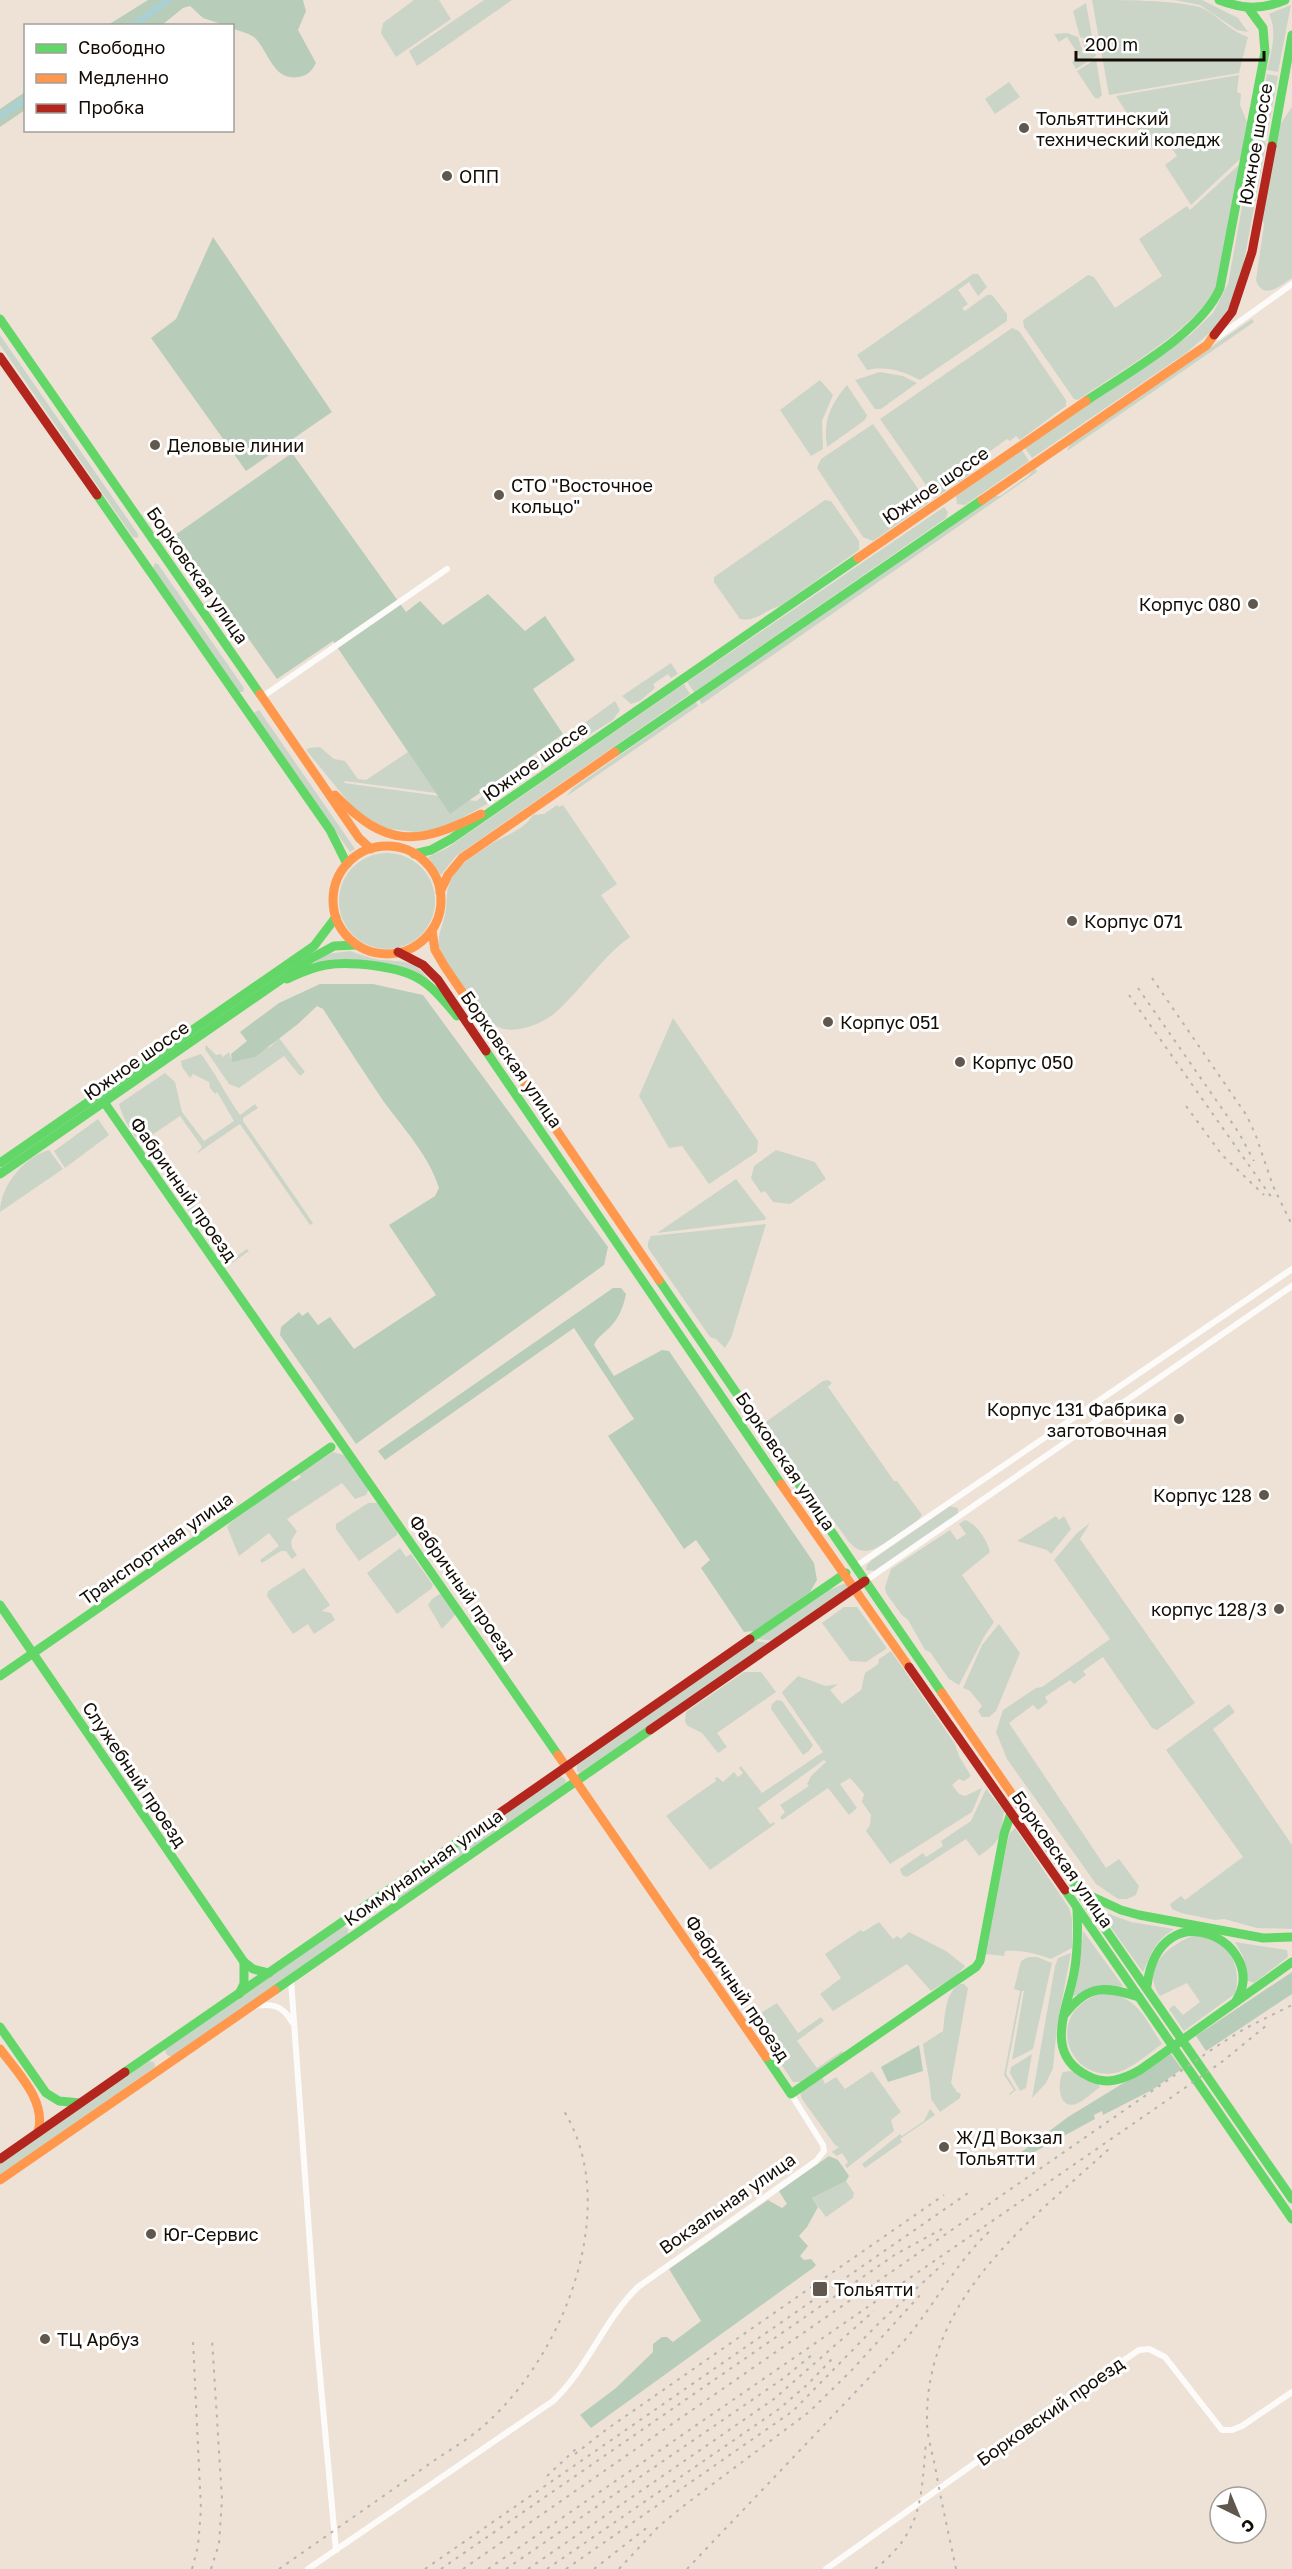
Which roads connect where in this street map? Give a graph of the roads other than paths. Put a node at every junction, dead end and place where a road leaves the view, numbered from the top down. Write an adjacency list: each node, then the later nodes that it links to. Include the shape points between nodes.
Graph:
1 (1219, 0): 3 (main road)
2 (1285, 0): 3 (main road)
3 (1249, 9): 5 (main road, Южное шоссе, via 1261,22 1265,38)
4 (1292, 35): 6 (main road, Южное шоссе)
5 (1250, 141): 6 (main road, via 1262,136); 11 (main road, Южное шоссе, via 1223,279 1208,312 1183,334)
6 (1272, 144): 9 (main road, Южное шоссе, via 1255,239 1238,297)
7 (1292, 284): 9 (street)
8 (0, 318): 15 (main road, Борковская улица)
9 (1207, 345): 13 (main road, Южное шоссе)
10 (0, 357): 16 (main road, Борковская улица)
11 (959, 489): 12 (main road, Южное шоссе); 13 (main road, via 956,505)
12 (939, 502): 14 (main road, via 952,506); 20 (main road, Южное шоссе)
13 (969, 509): 14 (main road, Южное шоссе)
14 (953, 520): 24 (main road, Южное шоссе, via 462,858)
15 (159, 548): 16 (main road); 18 (main road, Борковская улица)
16 (142, 560): 23 (main road, Борковская улица, via 330,830)
17 (447, 569): 18 (street)
18 (262, 697): 19 (main road, Борковская улица)
19 (316, 775): 20 (main road, via 362,822 399,834 438,833); 21 (main road, Борковская улица, via 359,838)
20 (514, 795): 22 (main road, Южное шоссе, via 442,845)
21 (371, 849): 22 (main road, via 389,847); 23 (main road)
22 (414, 854): 24 (main road, via 432,870)
23 (347, 864): 25 (main road, via 334,891)
24 (440, 892): 26 (main road, via 440,908)
25 (336, 917): 27 (main road); 32 (main road, Южное шоссе, via 314,946)
26 (432, 931): 28 (main road, via 417,945); 34 (main road, Борковская улица, via 435,950 445,968)
27 (356, 945): 28 (main road, via 374,952); 29 (main road, Южное шоссе, via 334,946)
28 (398, 952): 30 (main road, Борковская улица, via 423,965 438,980)
29 (274, 985): 30 (main road, via 312,968 332,964 413,974); 31 (main road, Южное шоссе)
30 (477, 1038): 35 (main road, Борковская улица)
31 (104, 1102): 33 (main road, Южное шоссе); 48 (main road, Фабричный проезд)
32 (0, 1163)
33 (0, 1174)
34 (634, 1244): 35 (main road); 41 (main road, Борковская улица)
35 (623, 1251): 42 (main road, Борковская улица)
36 (1292, 1269): 38 (street)
37 (1292, 1286): 39 (street)
38 (1236, 1307): 39 (street); 41 (street)
39 (1244, 1320): 43 (street)
40 (331, 1447): 46 (main road, Транспортная улица)
41 (855, 1567): 42 (main road, Коммунальная улица); 43 (main road, Борковская улица)
42 (843, 1575): 44 (main road, Борковская улица); 48 (main road, Коммунальная улица)
43 (865, 1581): 44 (main road, Коммунальная улица); 51 (main road, Борковская улица)
44 (853, 1590): 49 (main road, Коммунальная улица); 50 (main road, Борковская улица)
45 (0, 1605): 46 (main road, Служебный проезд)
46 (33, 1653): 47 (main road, Транспортная улица); 58 (main road, Служебный проезд)
47 (0, 1676)
48 (567, 1766): 49 (main road, Фабричный проезд); 53 (main road, Коммунальная улица)
49 (577, 1781): 55 (main road, Коммунальная улица); 75 (main road, Фабричный проезд)
50 (1011, 1813): 52 (main road, Борковская улица); 75 (main road, via 976,1967)
51 (1078, 1890): 57 (main road, Борковская улица, via 1138,1915 1263,1938); 63 (main road, Борковская улица)
52 (1077, 1909): 66 (main road, Борковская улица); 69 (main road, via 1074,1974)
53 (359, 1910): 54 (main road, Коммунальная улица); 55 (main road, via 358,1922)
54 (341, 1922): 56 (main road, via 352,1929); 60 (main road, Коммунальная улица)
55 (368, 1924): 56 (main road, Коммунальная улица)
56 (351, 1937): 61 (main road, Коммунальная улица)
57 (1292, 1937)
58 (244, 1962): 60 (main road, via 253,1970); 65 (main road, via 244,1984)
59 (1292, 1962): 64 (main road)
60 (269, 1973): 65 (main road, Коммунальная улица)
61 (291, 1980): 68 (main road, Коммунальная улица); 70 (street)
62 (1243, 1980): 63 (main road, via 1238,1957 1229,1943 1219,1936 1193,1932 1173,1937 1159,1950 1149,1970); 64 (main road, via 1246,1987); 67 (main road)
63 (1147, 1986): 80 (main road, Борковская улица)
64 (1255, 1989): 67 (main road)
65 (239, 1994): 73 (main road, Коммунальная улица)
66 (1139, 1997): 69 (main road, via 1098,1988 1078,1997); 81 (main road, Борковская улица)
67 (1234, 2003): 69 (main road, via 1154,2060 1118,2080 1105,2081 1082,2073 1068,2060 1060,2038)
68 (252, 2006): 70 (street, via 280,2007); 74 (main road, Коммунальная улица)
69 (1062, 2018)
70 (293, 2023): 83 (street)
71 (0, 2026): 76 (main road, via 46,2093 59,2101)
72 (0, 2049): 77 (main road, via 40,2108 42,2123)
73 (155, 2052): 74 (main road); 76 (main road, Коммунальная улица)
74 (165, 2066): 79 (main road, Коммунальная улица)
75 (790, 2094): 83 (street, Вокзальная улица, via 824,2145 822,2156 638,2287 614,2314 576,2377 553,2401)
76 (80, 2103): 77 (main road, Коммунальная улица)
77 (38, 2133): 78 (main road, Коммунальная улица)
78 (0, 2159)
79 (0, 2180)
80 (1292, 2199)
81 (1292, 2220)
82 (1292, 2392): 85 (street, Борковский проезд, via 1242,2426 1222,2430 1164,2357 1149,2349 1139,2350)
83 (336, 2550): 84 (street, Вокзальная улица)
84 (308, 2569)
85 (826, 2569)

